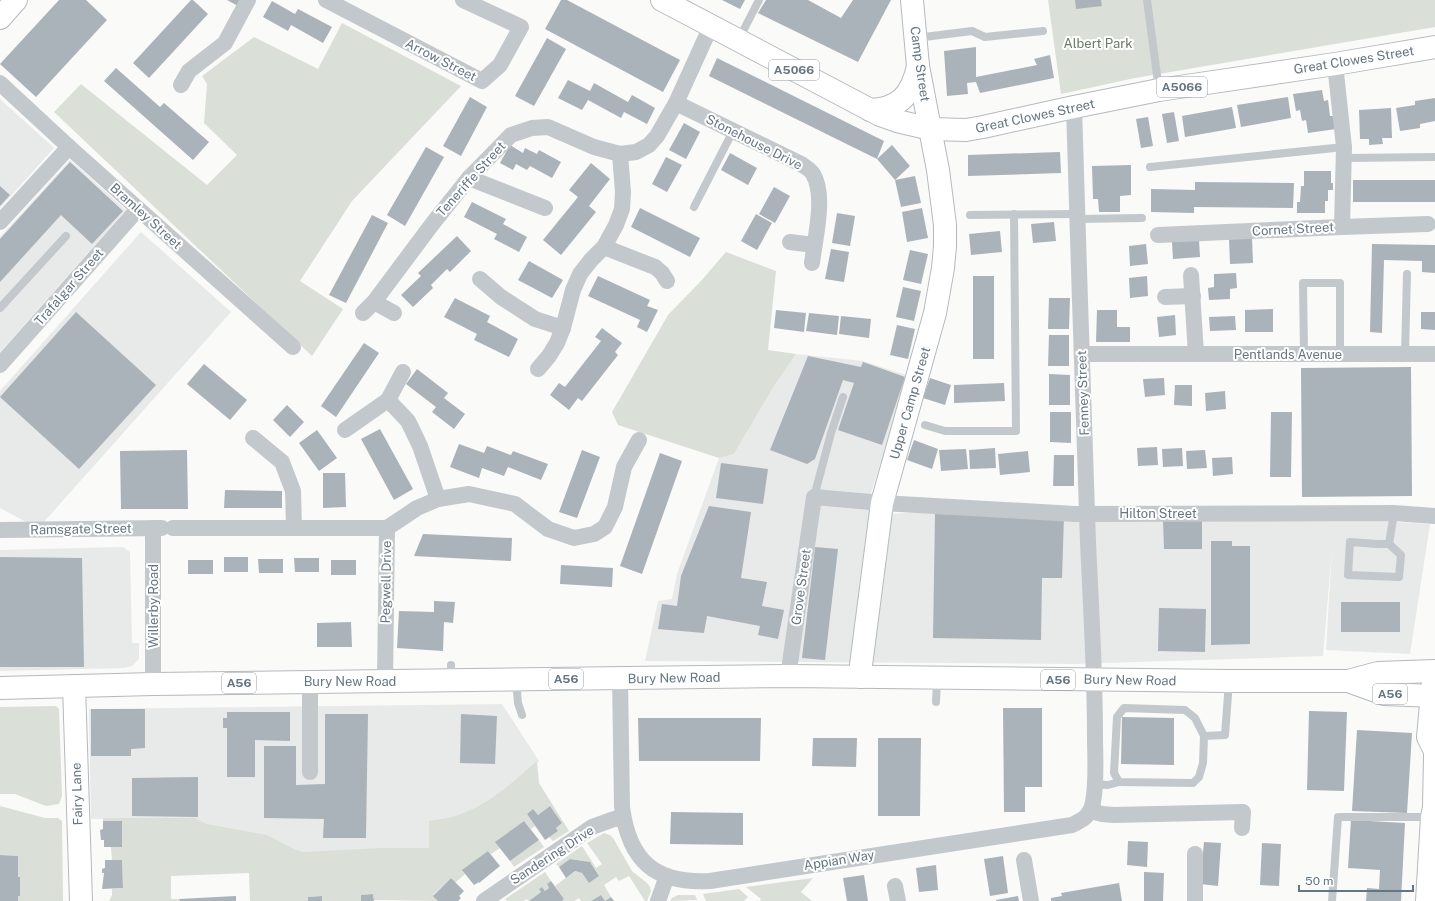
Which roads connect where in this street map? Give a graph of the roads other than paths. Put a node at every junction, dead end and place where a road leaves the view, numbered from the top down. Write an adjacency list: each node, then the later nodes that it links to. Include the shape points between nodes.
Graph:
1 (16, 0): 9 (main road)
2 (248, 0): 18 (street, via 225,42 189,71)
3 (463, 0): 7 (street, Arrow Street, via 521,27 500,65 482,81)
4 (759, 0): 13 (lane)
5 (912, 0): 12 (main road, Camp Street)
6 (1147, 0): 19 (lane)
7 (332, 1)
8 (665, 1): 10 (main road, Great Clowes Street / A5066)
9 (0, 18)
10 (711, 26): 13 (main road, Great Clowes Street / A5066); 20 (street, Teneriffe Street)
11 (1043, 31): 12 (lane, via 985,37 972,31)
12 (916, 38): 16 (main road, Camp Street)
13 (739, 40): 22 (main road, Great Clowes Street / A5066)
14 (1435, 47): 15 (main road, Great Clowes Street / A5066)
15 (1335, 64): 19 (main road, Great Clowes Street / A5066); 26 (street)
16 (918, 66): 22 (main road, via 915,80 903,98 888,108); 23 (main road, Camp Street)
17 (0, 83): 25 (street, Bramley Street)
18 (181, 85)
19 (1159, 90): 21 (main road, Great Clowes Street / A5066)
20 (676, 103): 24 (street, Stonehouse Drive); 27 (street, Teneriffe Street, via 649,145 636,152)
21 (1074, 107): 23 (main road, Great Clowes Street / A5066, via 984,127 953,130); 36 (street, Fenney Street)
22 (870, 110): 23 (main road, Great Clowes Street / A5066, via 897,121)
23 (931, 128): 76 (main road, Upper Camp Street, via 945,225 943,268 935,312)
24 (733, 131): 31 (lane); 44 (street, Stonehouse Drive, via 801,164 812,172 818,183 820,198)
25 (69, 147): 33 (street, Bramley Street); 38 (street)
26 (1345, 153): 28 (lane); 29 (lane); 40 (street)
27 (620, 154): 30 (street, Teneriffe Street, via 594,147 548,127 532,128 511,135); 45 (street, via 622,209)
28 (1435, 157)
29 (1150, 166)
30 (469, 178): 32 (street); 53 (street, Teneriffe Street, via 432,223)
31 (694, 207)
32 (545, 208)
33 (138, 209): 58 (street, Bramley Street); 65 (street, Trafalgar Street)
34 (1014, 214): 35 (lane); 36 (lane); 70 (lane, via 1016,431 945,431)
35 (970, 215)
36 (1078, 216): 37 (lane); 59 (street, Fenney Street)
37 (1142, 218)
38 (0, 222)
39 (1428, 224): 40 (street, Cornet Street)
40 (1342, 227): 41 (street, Cornet Street)
41 (1158, 235)
42 (66, 236): 54 (lane)
43 (790, 242): 44 (street)
44 (814, 245): 46 (street, Stonehouse Drive)
45 (604, 248): 50 (street, via 655,267); 57 (street, via 580,274)
46 (812, 263)
47 (1407, 274): 63 (lane)
48 (1191, 275): 51 (street)
49 (480, 279): 57 (street, via 501,298 524,313)
50 (667, 281)
51 (1192, 296): 52 (street); 60 (street)
52 (1165, 297)
53 (374, 302): 55 (street); 56 (street, Teneriffe Street)
54 (0, 308)
55 (394, 313)
56 (363, 314)
57 (563, 328): 66 (street, via 557,343)
58 (293, 347)
59 (1082, 354): 60 (street, Pentlands Avenue); 78 (street, Fenney Street)
60 (1196, 354): 61 (street, Pentlands Avenue)
61 (1304, 354): 62 (street, Pentlands Avenue); 62 (lane, via 1303,283 1340,283)
62 (1340, 354): 63 (street, Pentlands Avenue)
63 (1405, 354): 64 (street, Pentlands Avenue)
64 (1435, 354)
65 (0, 365)
66 (538, 369)
67 (403, 372): 69 (street)
68 (843, 397): 74 (lane)
69 (388, 400): 71 (street); 75 (street, via 408,421 420,446)
70 (925, 425)
71 (345, 430)
72 (253, 438): 80 (street, via 282,462 293,491)
73 (639, 440): 75 (street, Pegwell Drive, via 624,467 615,507 605,527 594,534 574,538 548,529 515,504 469,494)
74 (814, 497): 76 (street, Hilton Street); 86 (street, Grove Street)
75 (438, 499): 82 (street, Pegwell Drive, via 417,508)
76 (882, 503): 78 (street, Hilton Street); 87 (main road, Upper Camp Street)
77 (1394, 513): 78 (street, Hilton Street); 79 (street, Hilton Street); 84 (lane)
78 (1087, 514): 91 (street, Fenney Street)
79 (1435, 516)
80 (294, 527): 81 (street, Ramsgate Street); 82 (street, Ramsgate Street)
81 (163, 528): 83 (street, Ramsgate Street); 96 (street, Willerby Road)
82 (387, 528): 93 (street, Pegwell Drive)
83 (0, 530)
84 (1389, 544): 84 (lane, via 1350,542 1348,575 1399,577 1401,555)
85 (1435, 669): 92 (main road, Bury New Road / A56, via 1378,673); 99 (main road)
86 (790, 676): 87 (main road, Bury New Road / A56); 88 (main road, Bury New Road / A56)
87 (861, 677): 90 (main road, Bury New Road / A56)
88 (620, 678): 89 (main road, Bury New Road / A56); 110 (street, Appian Way)
89 (516, 679): 93 (main road, Bury New Road / A56, via 451,673); 101 (lane)
90 (937, 679): 91 (main road, Bury New Road / A56); 100 (lane)
91 (1095, 680): 94 (main road, Bury New Road / A56); 107 (street)
92 (1348, 680): 94 (main road, Bury New Road / A56); 99 (main road, Bury New Road / A56, via 1384,694)
93 (385, 681): 95 (main road, Bury New Road / A56)
94 (1229, 681): 102 (lane, via 1225,735)
95 (310, 682): 96 (main road, Bury New Road / A56); 105 (street)
96 (153, 684): 97 (main road, Bury New Road / A56)
97 (74, 686): 98 (main road, Bury New Road / A56); 115 (main road, Fairy Lane)
98 (0, 688)
99 (1433, 696): 103 (main road, via 1428,737)
100 (936, 702)
101 (522, 715)
102 (1204, 736): 106 (lane, via 1203,763 1199,777 1193,783); 106 (lane, via 1195,718 1186,710 1124,708 1117,717 1114,773)
103 (1435, 751)
104 (1435, 756): 109 (main road)
105 (310, 772)
106 (1119, 782): 107 (lane)
107 (1094, 784): 108 (street)
108 (1090, 811): 111 (street, via 1114,815 1243,812); 114 (street, Appian Way, via 1083,820 1072,825 710,880)
109 (1432, 817): 120 (lane, via 1338,817); 121 (main road)
110 (624, 818): 114 (street, Appian Way, via 632,845 638,855 649,867); 116 (street, Sandering Drive, via 592,827)
111 (1242, 828)
112 (1195, 854): 119 (street)
113 (1024, 860): 118 (street)
114 (667, 876): 117 (street)
115 (81, 901)
116 (484, 901)
117 (658, 901)
118 (1031, 901)
119 (1195, 901)
120 (1332, 901)
121 (1427, 901)

